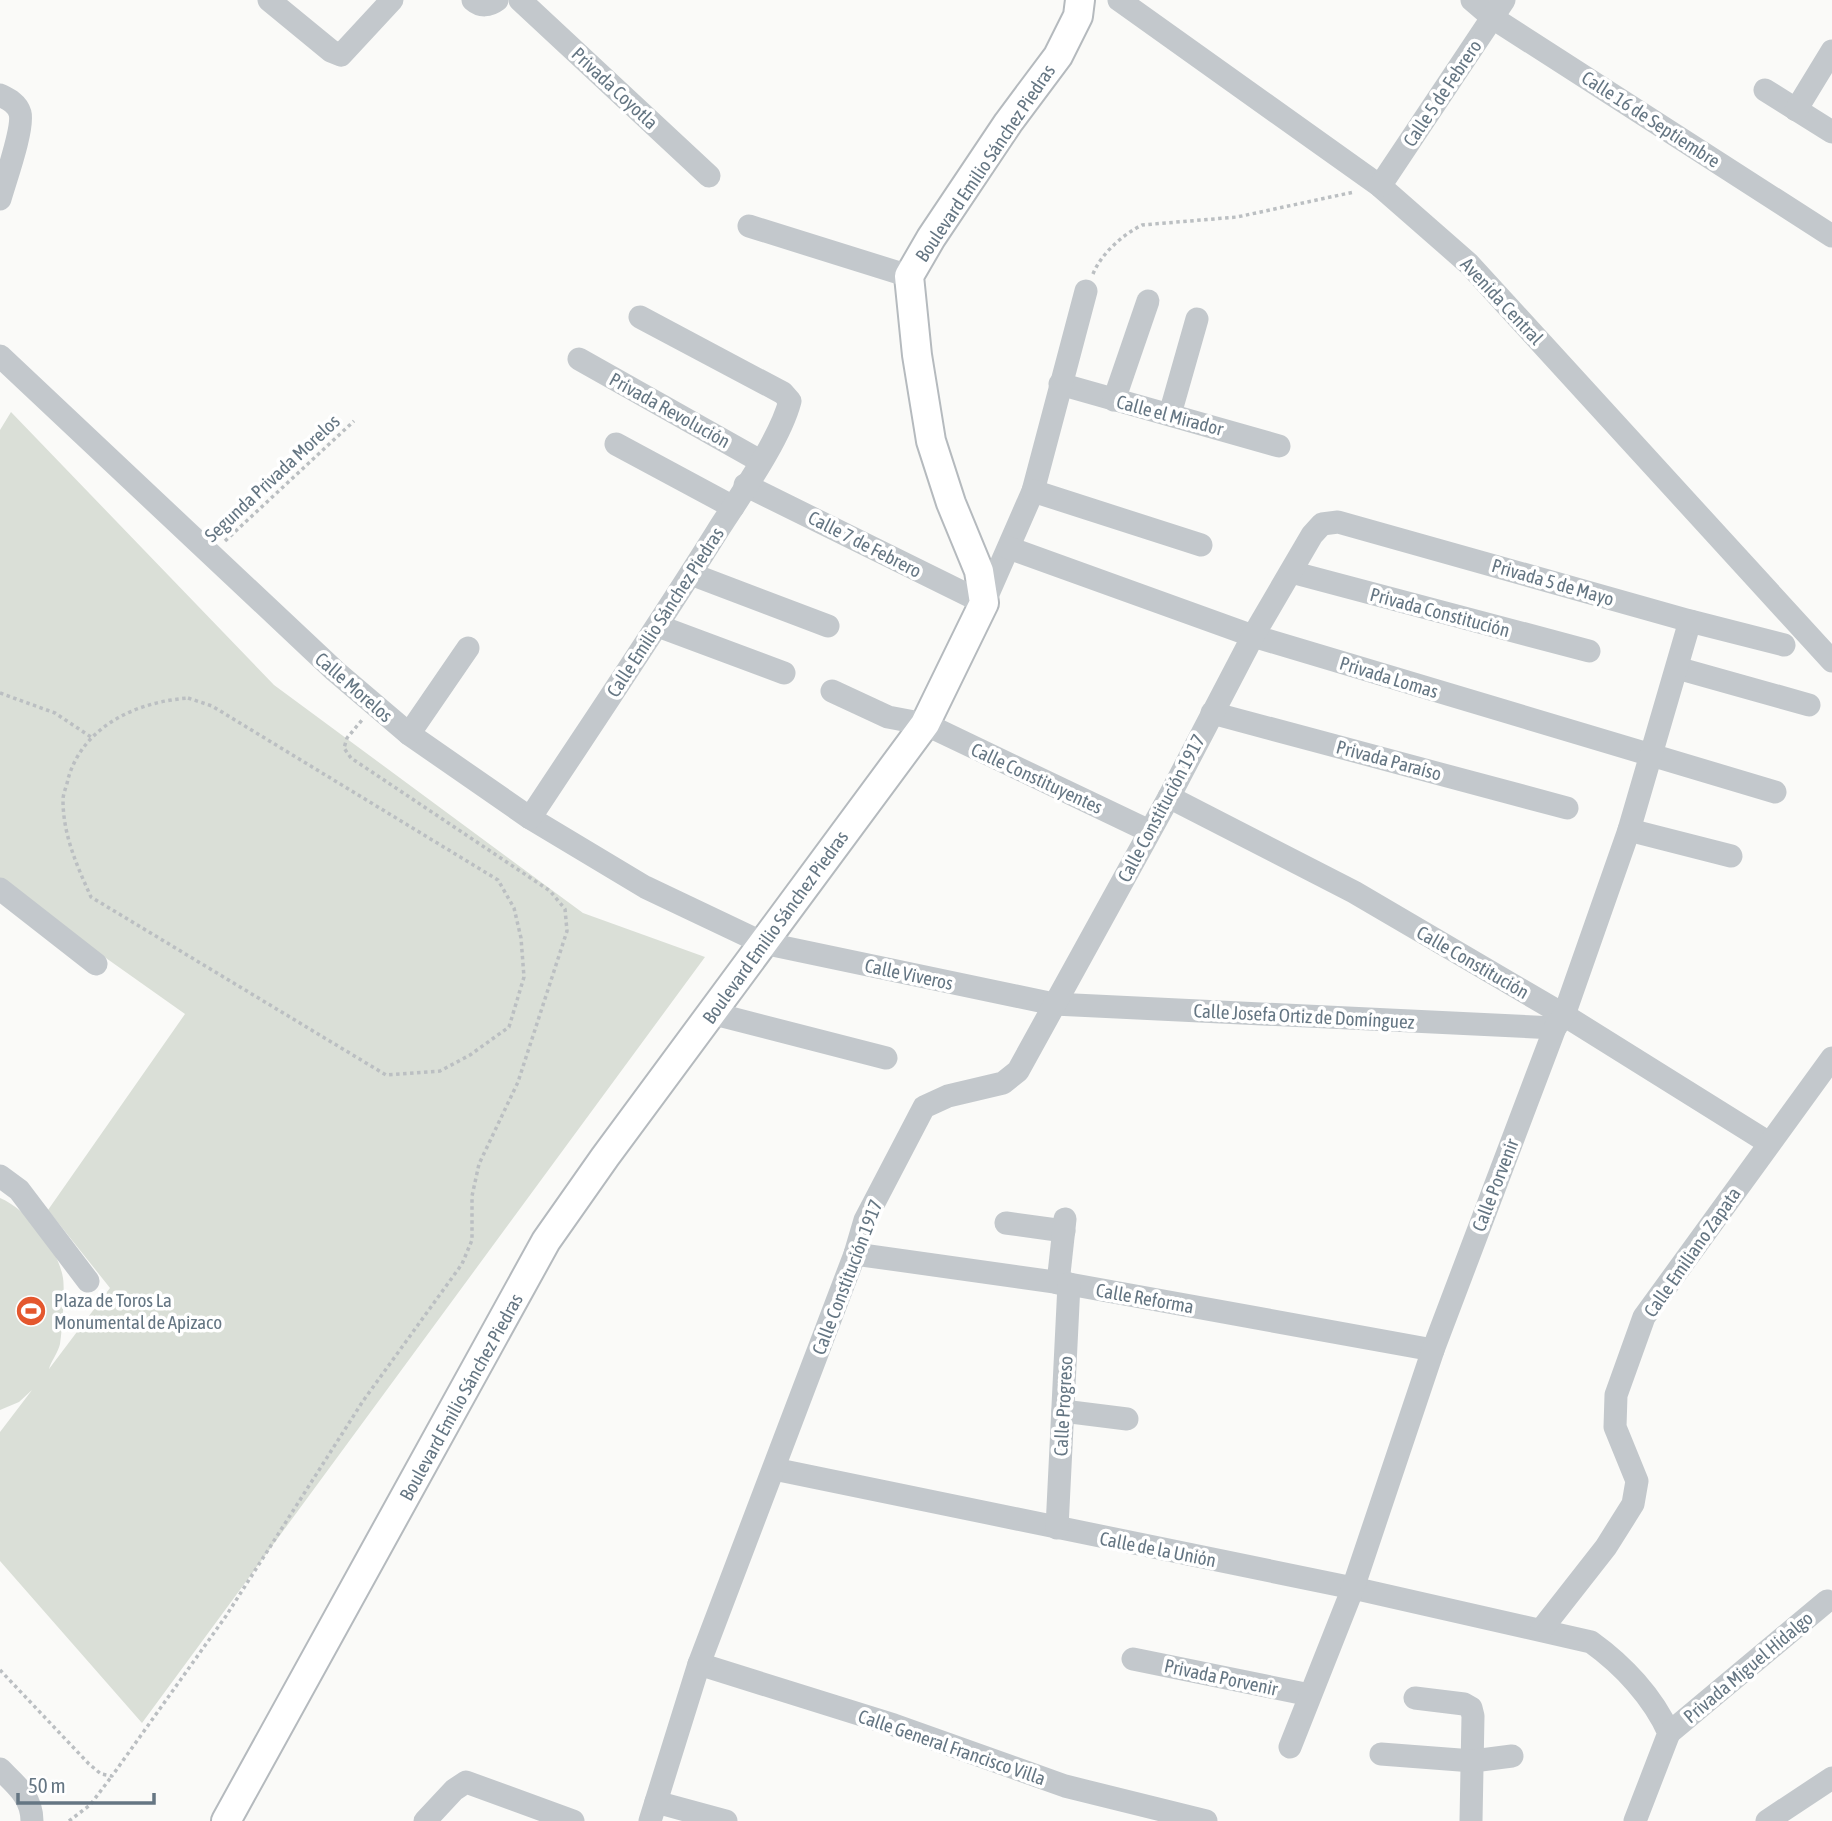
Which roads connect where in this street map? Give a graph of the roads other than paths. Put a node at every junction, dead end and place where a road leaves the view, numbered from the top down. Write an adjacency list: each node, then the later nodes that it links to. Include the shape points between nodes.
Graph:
1 (269, 0): 2 (street, via 341,55)
2 (392, 0)
3 (473, 0): 4 (street, via 484,6)
4 (497, 0)
5 (520, 0): 15 (street, Privada Coyotla)
6 (1080, 0): 20 (main road, Boulevard Emilio Sánchez Piedras, via 1079,16 1058,56 1008,123)
7 (1119, 0): 16 (street, Avenida Central)
8 (1472, 0): 9 (street, Calle 16 de Septiembre)
9 (1499, 9): 16 (street, Calle 5 de Febrero); 19 (street, Calle 16 de Septiembre)
10 (1832, 51): 13 (street)
11 (1765, 90): 13 (street)
12 (0, 95): 17 (street, via 20,111 21,125)
13 (1796, 110): 14 (street)
14 (1832, 132)
15 (709, 176)
16 (1380, 186): 49 (street, Avenida Central, via 1469,264)
17 (0, 199)
18 (749, 226): 20 (street)
19 (1832, 236)
20 (909, 276): 41 (main road, Boulevard Emilio Sánchez Piedras, via 931,441 979,571)
21 (1086, 291): 27 (street)
22 (1148, 301): 28 (street)
23 (640, 317): 32 (street, Calle Emilio Sánchez Piedras, via 783,393 790,401)
24 (1197, 319): 29 (street)
25 (579, 359): 32 (street, Privada Revolución)
26 (3, 367): 56 (street, Calle Morelos)
27 (1060, 384): 28 (street, Calle el Mirador); 34 (street)
28 (1114, 400): 29 (street, Calle el Mirador)
29 (1170, 414): 31 (street, Calle el Mirador)
30 (616, 444): 35 (street)
31 (1279, 446)
32 (760, 461): 33 (street, Calle Emilio Sánchez Piedras)
33 (746, 485): 35 (street, Calle Emilio Sánchez Piedras); 41 (street, Calle 7 de Febrero)
34 (1033, 491): 37 (street); 38 (street)
35 (733, 507): 40 (street, Calle Emilio Sánchez Piedras)
36 (1322, 524): 39 (street, Calle Constitución 1917); 42 (street, Privada 5 de Mayo, via 1338,522)
37 (1201, 545)
38 (1009, 548): 41 (street); 45 (street, Privada Lomas)
39 (1291, 572): 45 (street, Calle Constitución 1917); 48 (street, Privada Constitución)
40 (691, 573): 43 (street, Calle Emilio Sánchez Piedras); 44 (street)
41 (984, 603): 55 (main road, Boulevard Emilio Sánchez Piedras)
42 (1690, 621): 46 (street, Privada 5 de Mayo); 50 (street, Calle Porvenir)
43 (658, 626): 51 (street); 61 (street, Calle Emilio Sánchez Piedras)
44 (828, 626)
45 (1253, 636): 54 (street, Calle Constitución 1917); 57 (street, Privada Lomas)
46 (1784, 645)
47 (468, 648): 56 (street)
48 (1589, 651)
49 (1832, 661)
50 (1677, 668): 53 (street); 57 (street, Calle Porvenir)
51 (784, 673)
52 (832, 691): 55 (street, via 888,717)
53 (1809, 705)
54 (1212, 713): 59 (street, Calle Constitución 1917); 60 (street, Privada Paraíso)
55 (925, 724): 63 (street, Calle Constituyentes); 66 (main road, Boulevard Emilio Sánchez Piedras)
56 (409, 734): 61 (street, Calle Morelos)
57 (1653, 755): 58 (street, Privada Lomas); 62 (street, Calle Porvenir)
58 (1775, 792)
59 (1169, 797): 63 (street, Calle Constitución 1917); 70 (street, Calle Constitución, via 1354,892)
60 (1567, 808)
61 (530, 818): 66 (street, Calle Morelos, via 645,887)
62 (1629, 830): 64 (street); 70 (street, Calle Porvenir)
63 (1149, 831): 68 (street, Calle Constitución 1917)
64 (1731, 856)
65 (0, 889): 67 (street)
66 (763, 943): 68 (street, Calle Viveros); 69 (main road, Boulevard Emilio Sánchez Piedras)
67 (96, 964)
68 (1054, 1004): 70 (street, Calle Josefa Ortiz de Domínguez); 76 (street, Calle Constitución 1917, via 1018,1071 1003,1083 948,1096 924,1107 865,1220)
69 (711, 1013): 71 (street); 100 (main road, Boulevard Emilio Sánchez Piedras, via 546,1241)
70 (1559, 1021): 73 (street, Calle Constitución); 79 (street, Calle Porvenir)
71 (886, 1058)
72 (1832, 1058): 73 (street, Calle Emiliano Zapata)
73 (1769, 1143): 86 (street, Calle Emiliano Zapata, via 1644,1317 1616,1395 1615,1427 1637,1481 1633,1504 1606,1547)
74 (0, 1176): 77 (street, via 19,1189)
75 (1006, 1223): 78 (street, Calle Progreso, via 1064,1225)
76 (855, 1254): 78 (street, Calle Reforma); 82 (street, Calle Constitución 1917)
77 (88, 1280)
78 (1063, 1283): 79 (street, Calle Reforma); 80 (street, Calle Progreso)
79 (1433, 1350): 84 (street, Calle Porvenir)
80 (1063, 1411): 81 (street); 83 (street, Calle Progreso)
81 (1127, 1419)
82 (774, 1469): 83 (street, Calle de la Unión); 88 (street, Calle Constitución 1917)
83 (1057, 1528): 84 (street, Calle de la Unión)
84 (1353, 1587): 86 (street, Calle de la Unión); 89 (street, Calle Porvenir)
85 (1827, 1601): 91 (street, Privada Miguel Hidalgo)
86 (1541, 1630): 91 (street, via 1591,1642 1608,1654 1658,1709)
87 (1133, 1659): 89 (street, Privada Porvenir)
88 (699, 1664): 98 (street, Calle Constitución 1917); 104 (street, Calle General Francisco Villa, via 894,1725 1065,1786)
89 (1310, 1695): 92 (street, Calle Porvenir)
90 (1415, 1698): 95 (street, via 1471,1707)
91 (1669, 1732): 106 (street)
92 (1290, 1747)
93 (1381, 1754): 95 (street)
94 (1513, 1756): 95 (street)
95 (1473, 1761): 105 (street)
96 (0, 1769): 99 (street, via 24,1792)
97 (1832, 1778): 107 (street)
98 (653, 1812): 103 (street)
99 (32, 1821)
100 (226, 1821)
101 (425, 1821): 102 (street, via 466,1782)
102 (573, 1821)
103 (726, 1821)
104 (1206, 1821)
105 (1471, 1821)
106 (1635, 1821)
107 (1767, 1821)

